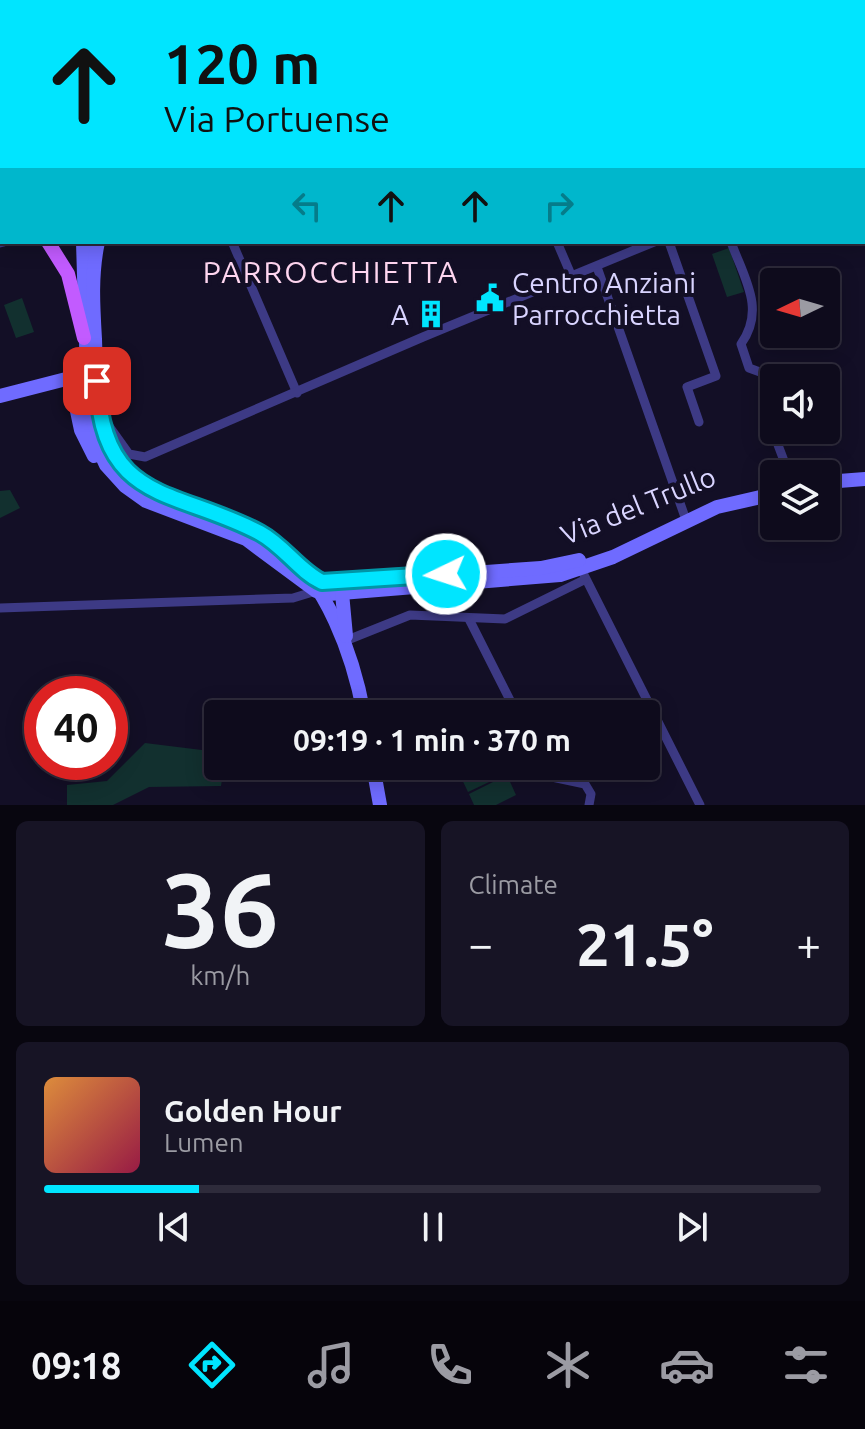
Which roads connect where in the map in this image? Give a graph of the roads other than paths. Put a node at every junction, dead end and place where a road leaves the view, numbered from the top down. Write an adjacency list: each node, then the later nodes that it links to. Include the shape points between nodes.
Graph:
1 (49, 244): 12 (main road, via 68,274)
2 (83, 244): 9 (main road)
3 (97, 244): 9 (main road)
4 (233, 244): 14 (street)
5 (558, 244): 11 (street)
6 (649, 244): 10 (street)
7 (670, 244): 17 (street, via 716,376 687,387)
8 (732, 244): 13 (street, via 754,308 754,321 741,344 749,368)
9 (88, 266): 12 (main road); 16 (main road)
10 (597, 267): 11 (street); 25 (street)
11 (572, 277): 14 (street)
12 (84, 338): 18 (main road, via 91,424)
13 (760, 372)
14 (297, 393): 16 (street, via 142,458 124,447)
15 (0, 396): 18 (main road, via 70,378 83,436)
16 (98, 406): 26 (main road, via 114,454 140,482 258,532)
17 (699, 422)
18 (111, 472): 31 (main road, via 151,503 246,539)
19 (865, 479): 20 (main road)
20 (840, 481)
21 (865, 487): 22 (main road)
22 (840, 488)
23 (760, 489): 25 (main road, Via del Trullo, via 730,494)
24 (760, 496): 25 (main road, Via del Trullo)
25 (684, 516): 27 (main road, Via del Trullo, via 625,552)
26 (305, 569): 30 (main road); 31 (main road)
27 (580, 570): 28 (main road, Via del Trullo); 29 (main road, Via del Trullo); 32 (street, Via del Trullo); 42 (street)
28 (554, 577): 29 (main road, Via del Trullo); 32 (street, Via del Trullo)
29 (474, 578): 30 (main road, Via del Trullo)
30 (338, 588): 31 (main road, Via del Trullo); 35 (main road)
31 (316, 591): 33 (street, via 304,598); 35 (main road)
32 (562, 591): 34 (street, Via del Trullo, via 510,618)
33 (0, 608)
34 (469, 619): 35 (street, Via del Trullo, via 410,615); 37 (street)
35 (345, 641): 36 (main road)
36 (361, 700)
37 (510, 700)
38 (376, 780): 40 (main road)
39 (563, 780): 41 (street, via 588,787)
40 (380, 805)
41 (589, 805)
42 (700, 805)

